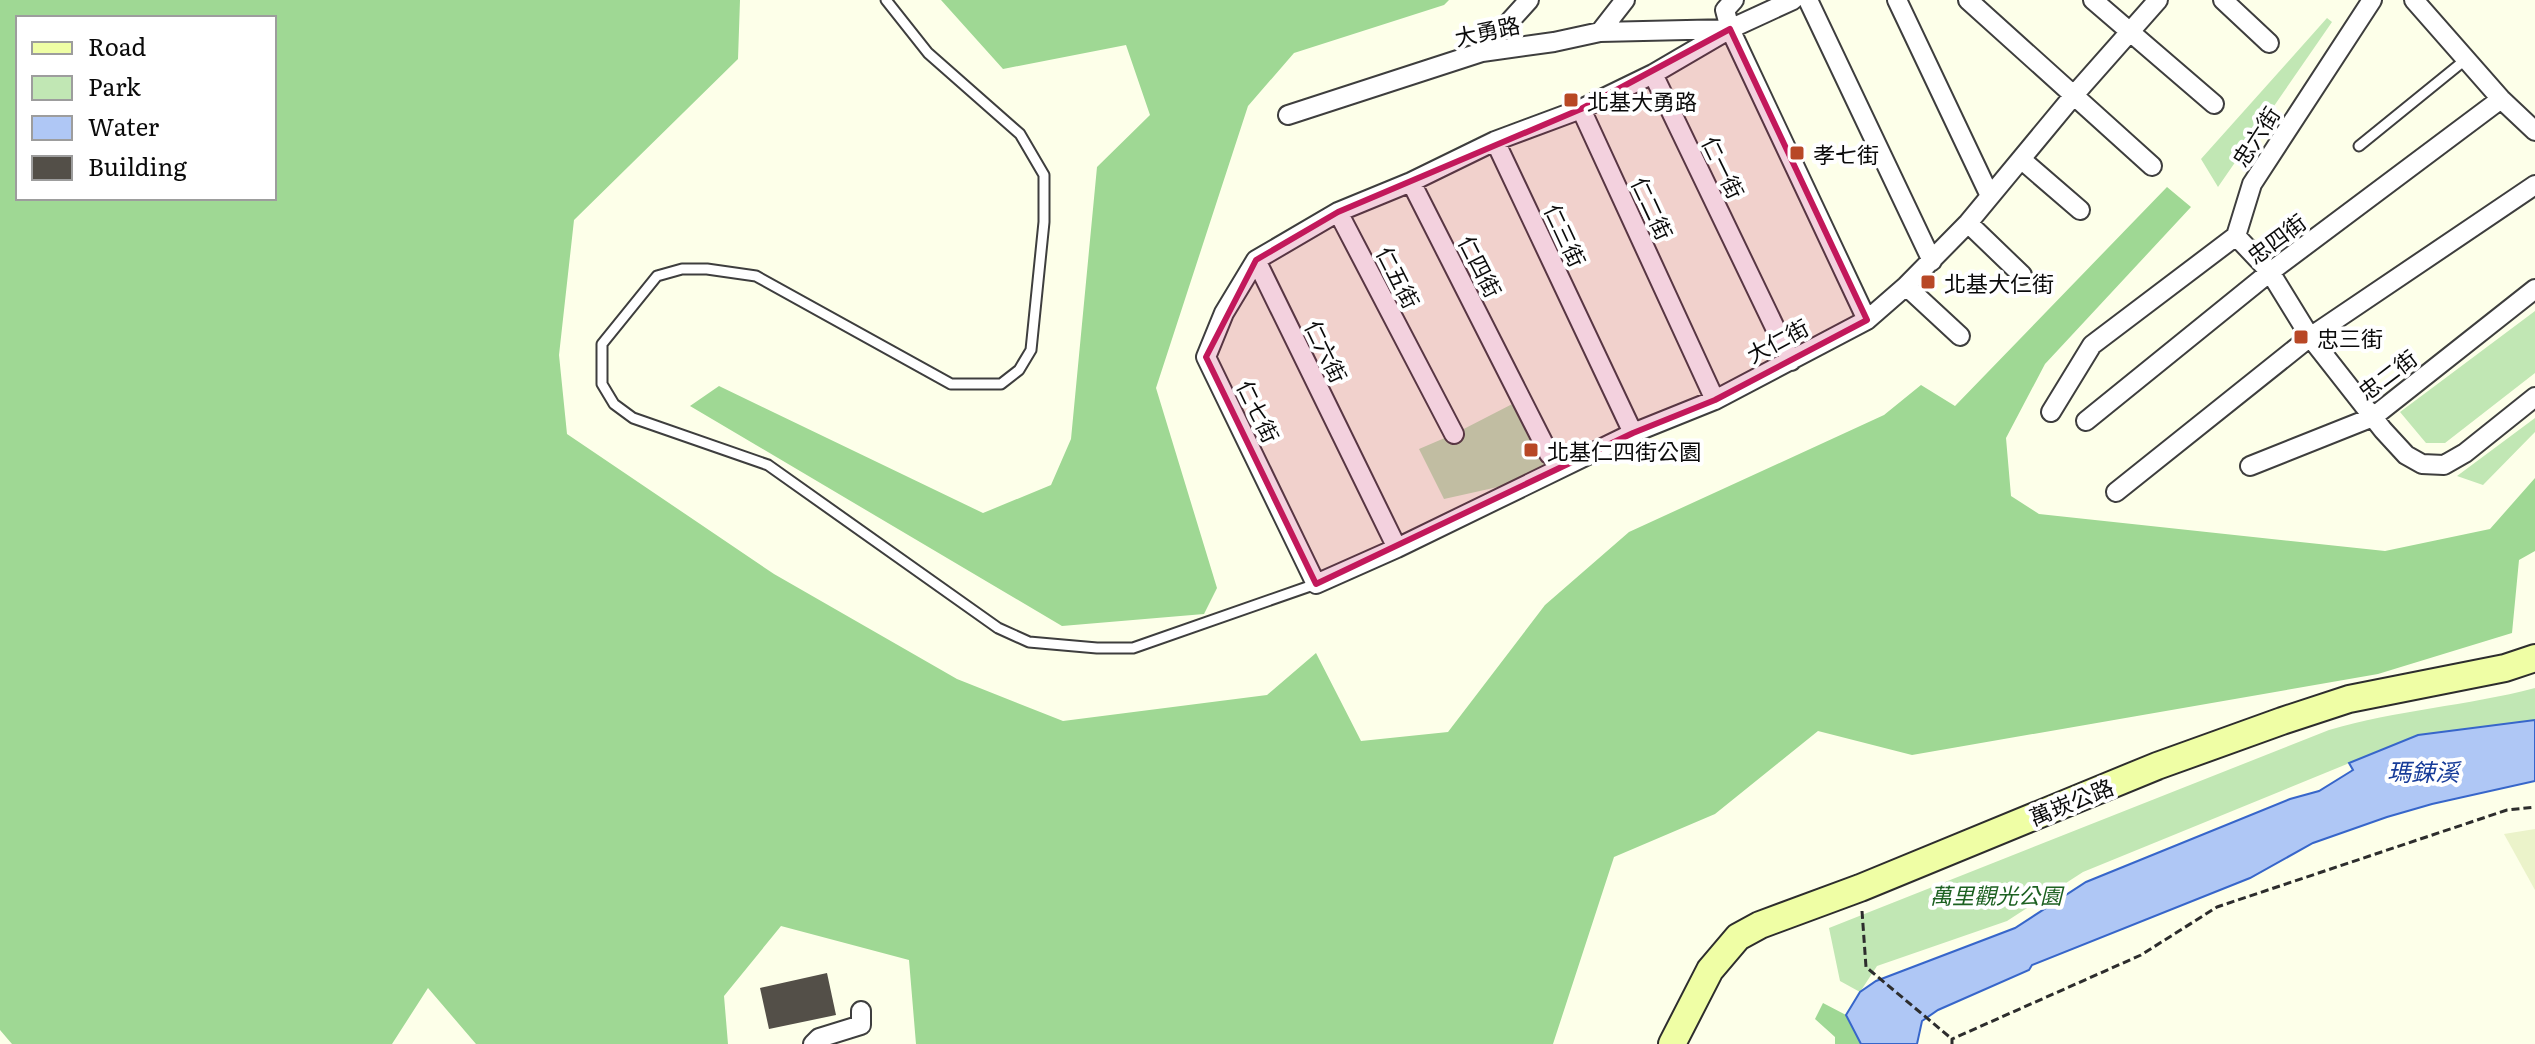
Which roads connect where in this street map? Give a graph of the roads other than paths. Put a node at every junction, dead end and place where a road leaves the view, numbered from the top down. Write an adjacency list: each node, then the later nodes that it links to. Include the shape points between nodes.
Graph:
1 (886, 0): 59 (lane, via 928,53 1020,134 1044,175 1031,350 1019,370 1001,384 951,384 756,276 682,269 657,276 602,344 602,384 614,404 633,418 768,465 998,628 1029,642 1133,648)
2 (1529, 0): 18 (street)
3 (1625, 0): 15 (street)
4 (1734, 0): 14 (street, via 1725,10)
5 (1793, 0): 14 (street, 大勇路)
6 (1808, 0): 39 (street)
7 (1897, 0): 33 (street)
8 (1968, 0): 21 (street)
9 (2093, 0): 16 (street)
10 (2158, 0): 16 (street, 大仁街)
11 (2223, 0): 17 (street)
12 (2372, 0): 37 (street, 忠六街, via 2252,184)
13 (2414, 0): 19 (street)
14 (1730, 29): 15 (street, 大勇路); 20 (street); 44 (street)
15 (1600, 32): 18 (street, 大勇路)
16 (2129, 32): 21 (street, 大仁街); 23 (street)
17 (2269, 43)
18 (1482, 52): 25 (street, 大勇路)
19 (2465, 60): 22 (street); 28 (lane)
20 (1653, 74): 24 (street); 47 (street, 仁一街)
21 (2074, 95): 29 (street, 大仁街); 30 (street)
22 (2501, 99): 26 (street); 40 (street, 忠四街)
23 (2214, 104)
24 (1581, 109): 27 (street); 49 (street, 仁二街)
25 (1288, 115)
26 (2535, 131)
27 (1495, 141): 31 (street); 53 (street, 仁三街)
28 (2359, 146)
29 (2022, 160): 33 (street, 大仁街); 34 (street)
30 (2152, 166)
31 (1411, 182): 35 (street); 55 (street, 仁四街)
32 (2535, 185): 46 (street)
33 (1990, 196): 36 (street, 大仁街)
34 (2080, 210)
35 (1338, 212): 38 (street); 54 (street, 仁五街)
36 (1968, 223): 39 (street, 大仁街); 41 (street)
37 (2236, 236): 40 (street); 50 (street, via 2092,345)
38 (1256, 260): 58 (street, 仁六街); 59 (street, 仁七街, via 1224,313 1206,357)
39 (1932, 261): 42 (street, 大仁街)
40 (2270, 272): 46 (street); 52 (street, 忠四街)
41 (2022, 275)
42 (1906, 286): 44 (street, 大仁街); 45 (street)
43 (2535, 289): 51 (street, 忠二街)
44 (1867, 320): 47 (street, 大仁街)
45 (1960, 336)
46 (2310, 337): 51 (street); 57 (street)
47 (1791, 361): 49 (street, 大仁街)
48 (2535, 397): 51 (street, via 2444,465 2422,464 2406,455)
49 (1715, 400): 53 (street, 大仁街)
50 (2051, 412)
51 (2373, 417): 56 (street, 忠二街)
52 (2086, 421)
53 (1633, 433): 58 (street, 大仁街)
54 (1454, 434)
55 (1549, 454)
56 (2250, 466)
57 (2116, 492)
58 (1397, 548): 59 (street, 大仁街)
59 (1316, 584)
60 (2535, 658): 63 (street, 萬崁公路, via 2349,699 2282,721 1760,925 1738,937 1710,970)
61 (861, 1011): 62 (street, via 861,1025)
62 (813, 1044)
63 (1672, 1044)

